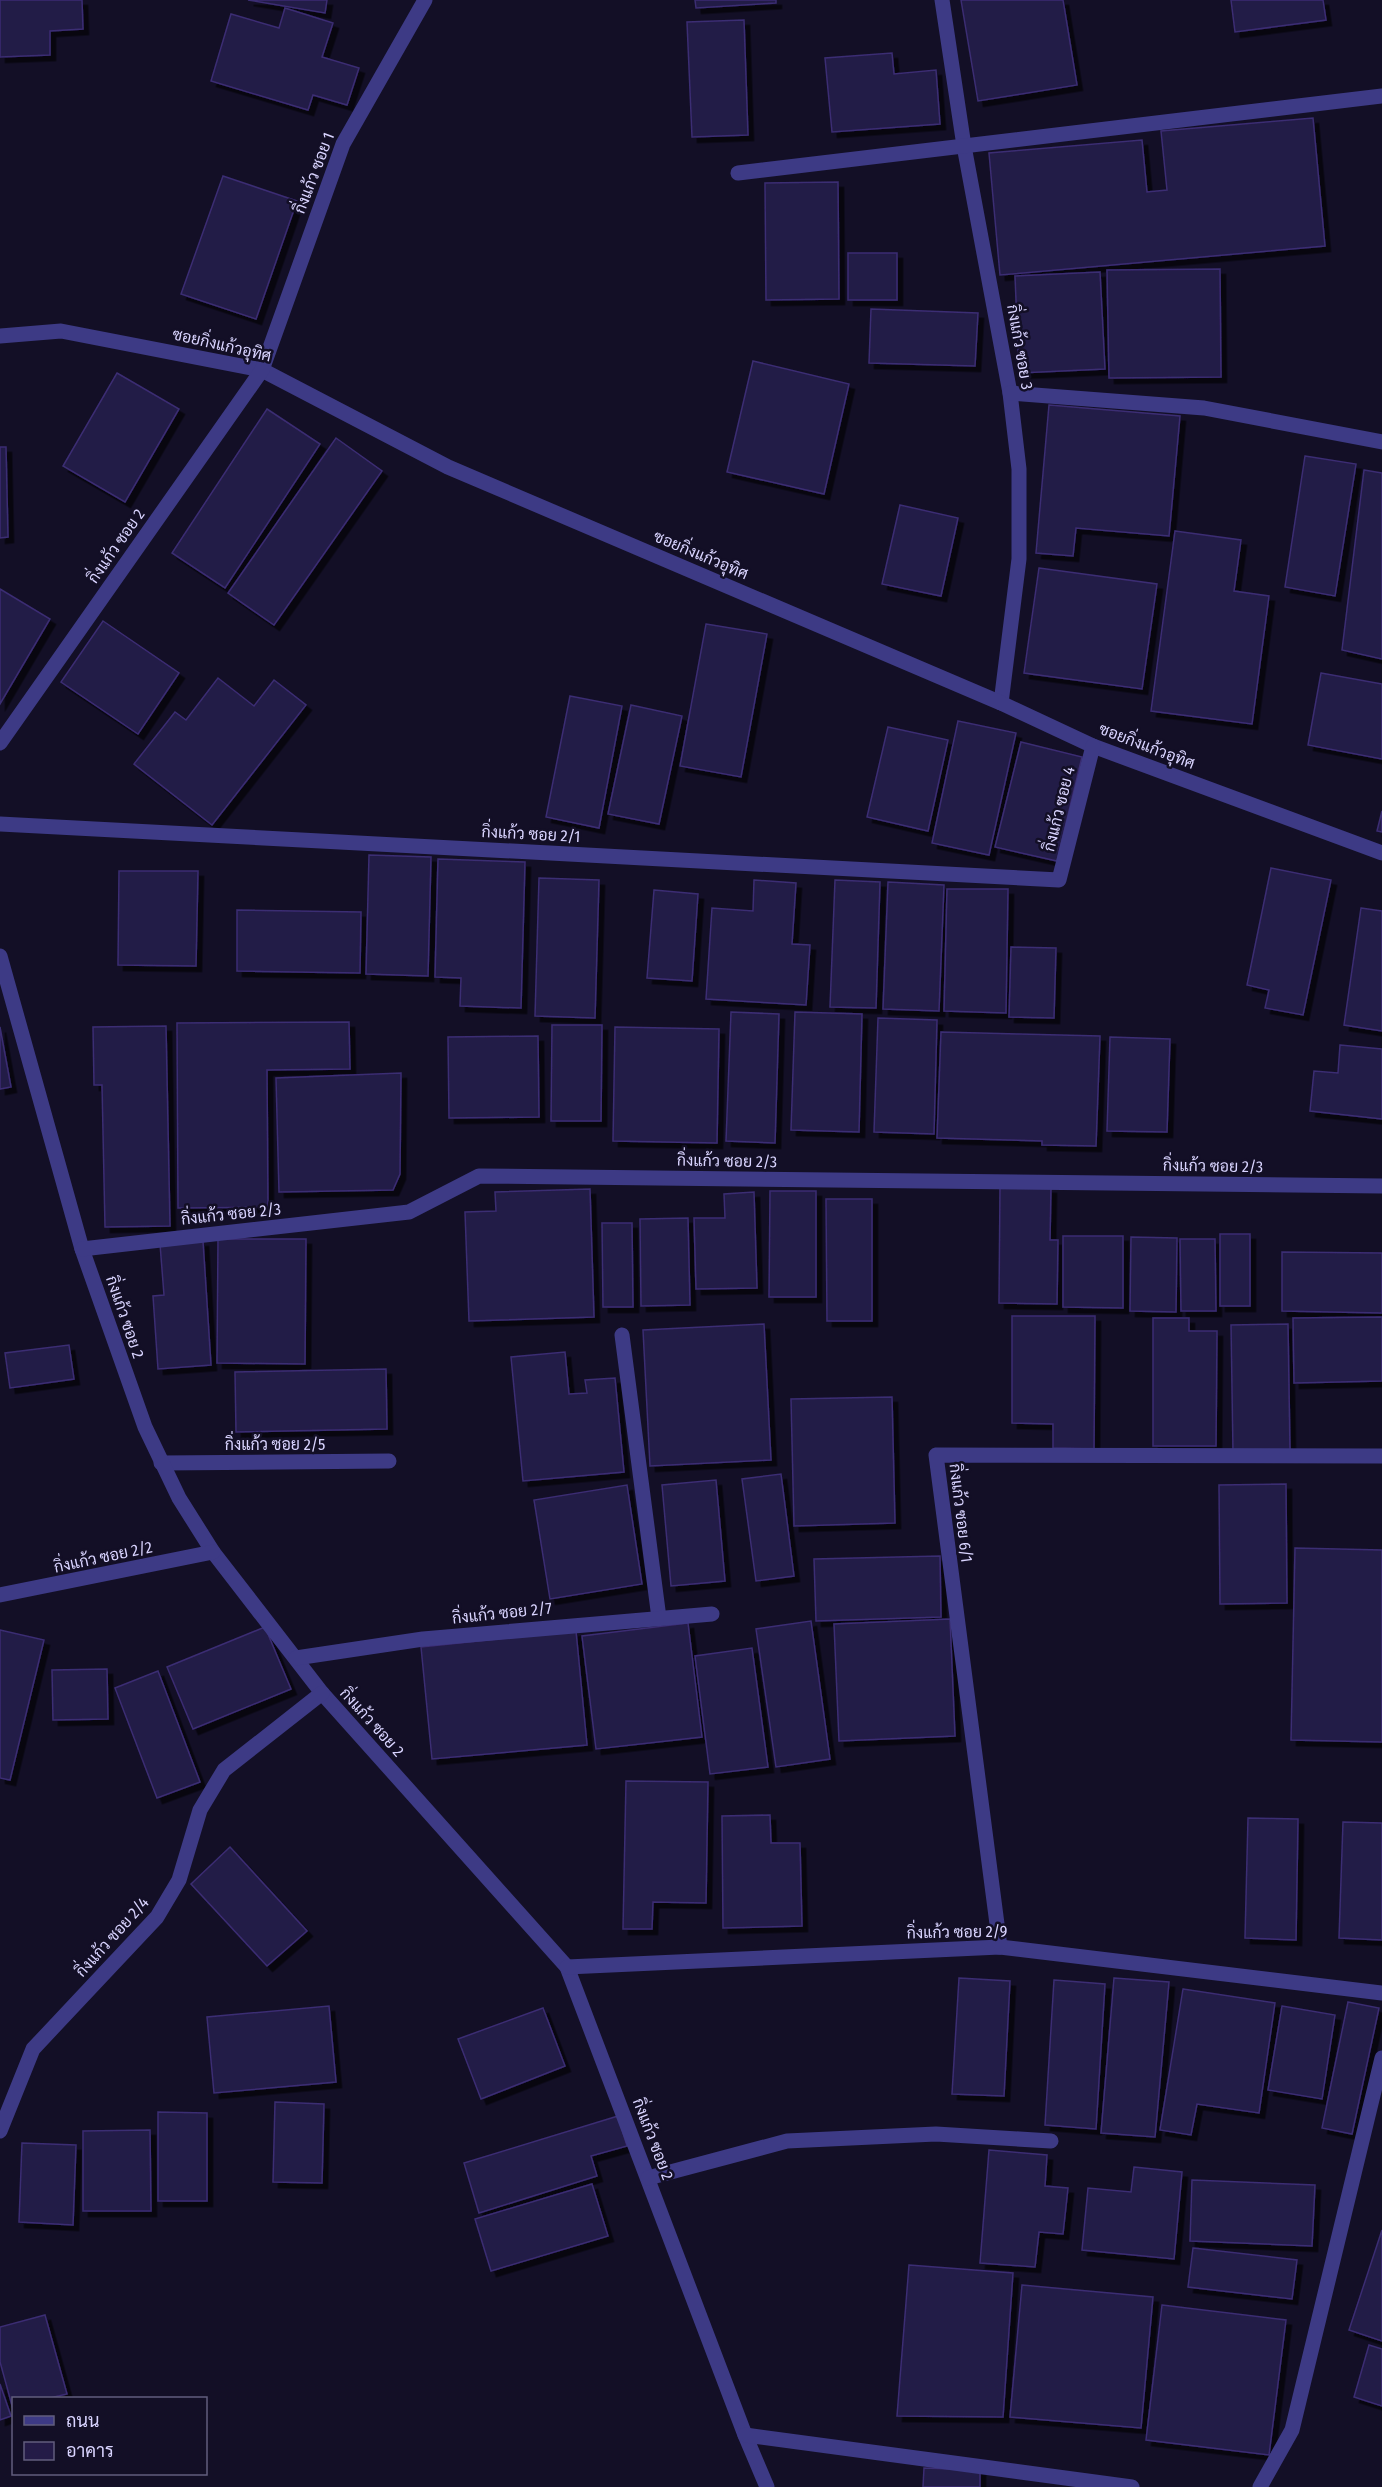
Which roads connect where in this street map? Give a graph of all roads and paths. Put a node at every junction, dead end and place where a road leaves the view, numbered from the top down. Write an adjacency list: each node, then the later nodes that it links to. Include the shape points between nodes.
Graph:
1 (425, 0): 7 (street, กิ่งแก้ว ซอย 1, via 343,144)
2 (942, 0): 4 (street, กิ่งแก้ว ซอย 3)
3 (1382, 96): 4 (street)
4 (964, 146): 5 (street); 8 (street, กิ่งแก้ว ซอย 3)
5 (738, 173)
6 (0, 336): 7 (street, ซอยกิ่งแก้วอุทิศ, via 62,331)
7 (262, 370): 10 (street, ซอยกิ่งแก้วอุทิศ, via 448,467); 11 (street, กิ่งแก้ว ซอย 2)
8 (1010, 393): 9 (street, via 1204,408); 10 (street, กิ่งแก้ว ซอย 3, via 1019,469 1019,559)
9 (1382, 442)
10 (1001, 703): 12 (street, ซอยกิ่งแก้วอุทิศ)
11 (0, 743)
12 (1093, 746): 14 (street, ซอยกิ่งแก้วอุทิศ); 15 (street, กิ่งแก้ว ซอย 4)
13 (0, 824): 15 (street, กิ่งแก้ว ซอย 2/1)
14 (1382, 853)
15 (1059, 880)
16 (0, 956): 18 (street, กิ่งแก้ว ซอย 2)
17 (1382, 1186): 18 (street, กิ่งแก้ว ซอย 2/3, via 479,1176 409,1212)
18 (82, 1249): 22 (street, กิ่งแก้ว ซอย 2, via 144,1427)
19 (622, 1335): 26 (street)
20 (1382, 1456): 29 (street, กิ่งแก้ว ซอย 6/1, via 936,1455)
21 (389, 1461): 22 (street, กิ่งแก้ว ซอย 2/5)
22 (161, 1462): 23 (street, กิ่งแก้ว ซอย 2)
23 (213, 1552): 24 (street, กิ่งแก้ว ซอย 2/2); 27 (street, กิ่งแก้ว ซอย 2)
24 (0, 1596)
25 (712, 1614): 26 (street, กิ่งแก้ว ซอย 2/7)
26 (659, 1618): 27 (street, กิ่งแก้ว ซอย 2/7, via 423,1639)
27 (296, 1659): 28 (street, กิ่งแก้ว ซอย 2)
28 (322, 1694): 30 (street, กิ่งแก้ว ซอย 2); 33 (street, กิ่งแก้ว ซอย 2/4, via 224,1770 200,1810 179,1880 157,1917 33,2049)
29 (1000, 1947): 30 (street, กิ่งแก้ว ซอย 2/9); 31 (street, กิ่งแก้ว ซอย 2/9)
30 (567, 1967): 35 (street, กิ่งแก้ว ซอย 2)
31 (1382, 1992)
32 (1382, 2058): 39 (street, via 1292,2430)
33 (0, 2131)
34 (1051, 2141): 35 (street, via 936,2134 787,2141)
35 (648, 2178): 36 (street, กิ่งแก้ว ซอย 2)
36 (745, 2434): 37 (street, กิ่งแก้ว ซอย 2); 38 (street)
37 (767, 2487)
38 (1132, 2487)
39 (1260, 2487)

